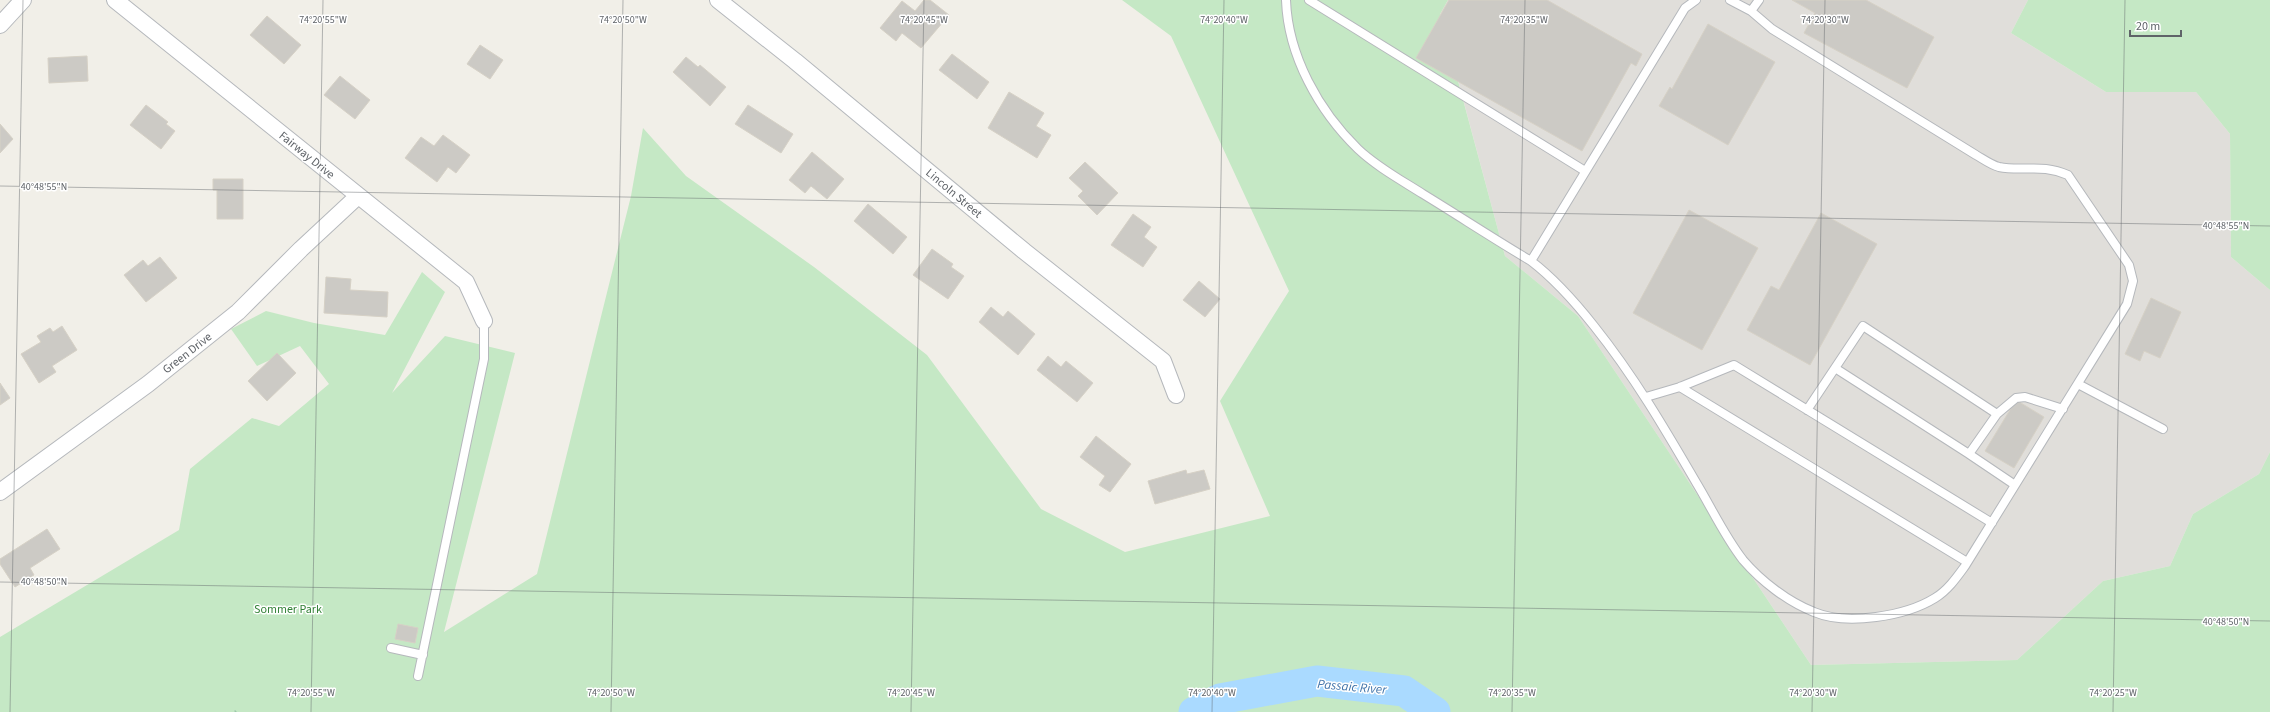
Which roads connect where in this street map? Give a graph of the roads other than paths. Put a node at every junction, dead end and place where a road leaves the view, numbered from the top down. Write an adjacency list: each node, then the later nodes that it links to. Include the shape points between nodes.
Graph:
1 (24, 0): 10 (street)
2 (115, 0): 12 (street, Fairway Drive)
3 (718, 0): 18 (street, Lincoln Street, via 1024,251 1163,361)
4 (1286, 0): 13 (lane, via 1291,37 1310,84 1335,122 1358,149 1374,163)
5 (1309, 0): 11 (lane)
6 (1696, 0): 11 (lane, via 1685,8)
7 (1730, 0): 9 (lane)
8 (1759, 0): 9 (lane)
9 (1751, 11): 16 (lane, via 1772,30 1998,167 2056,169 2068,175 2129,265 2133,281 2128,304)
10 (0, 25)
11 (1585, 171): 13 (lane)
12 (358, 196): 14 (street, Fairway Drive, via 466,282); 26 (street, Green Drive, via 238,312 148,384)
13 (1531, 261): 19 (lane, via 1546,272 1573,300 1623,362)
14 (484, 321): 30 (lane, via 484,359)
15 (1835, 368): 21 (lane); 22 (lane, via 1863,326); 24 (lane)
16 (2078, 384): 20 (lane); 23 (lane)
17 (1680, 387): 19 (lane); 21 (lane, via 1734,365); 28 (lane)
18 (1176, 395)
19 (1646, 397): 28 (lane, via 1744,560 1763,579 1814,613 1860,618 1906,611 1937,597 1952,584)
20 (2063, 409): 22 (lane, via 2025,397 2016,398); 25 (lane)
21 (1807, 410): 27 (lane)
22 (1997, 414): 24 (lane)
23 (2162, 429)
24 (1969, 454): 25 (lane)
25 (2015, 485): 27 (lane)
26 (0, 492)
27 (1992, 523): 28 (lane)
28 (1968, 562)
29 (392, 648): 30 (lane)
30 (423, 655): 31 (lane)
31 (418, 676)

